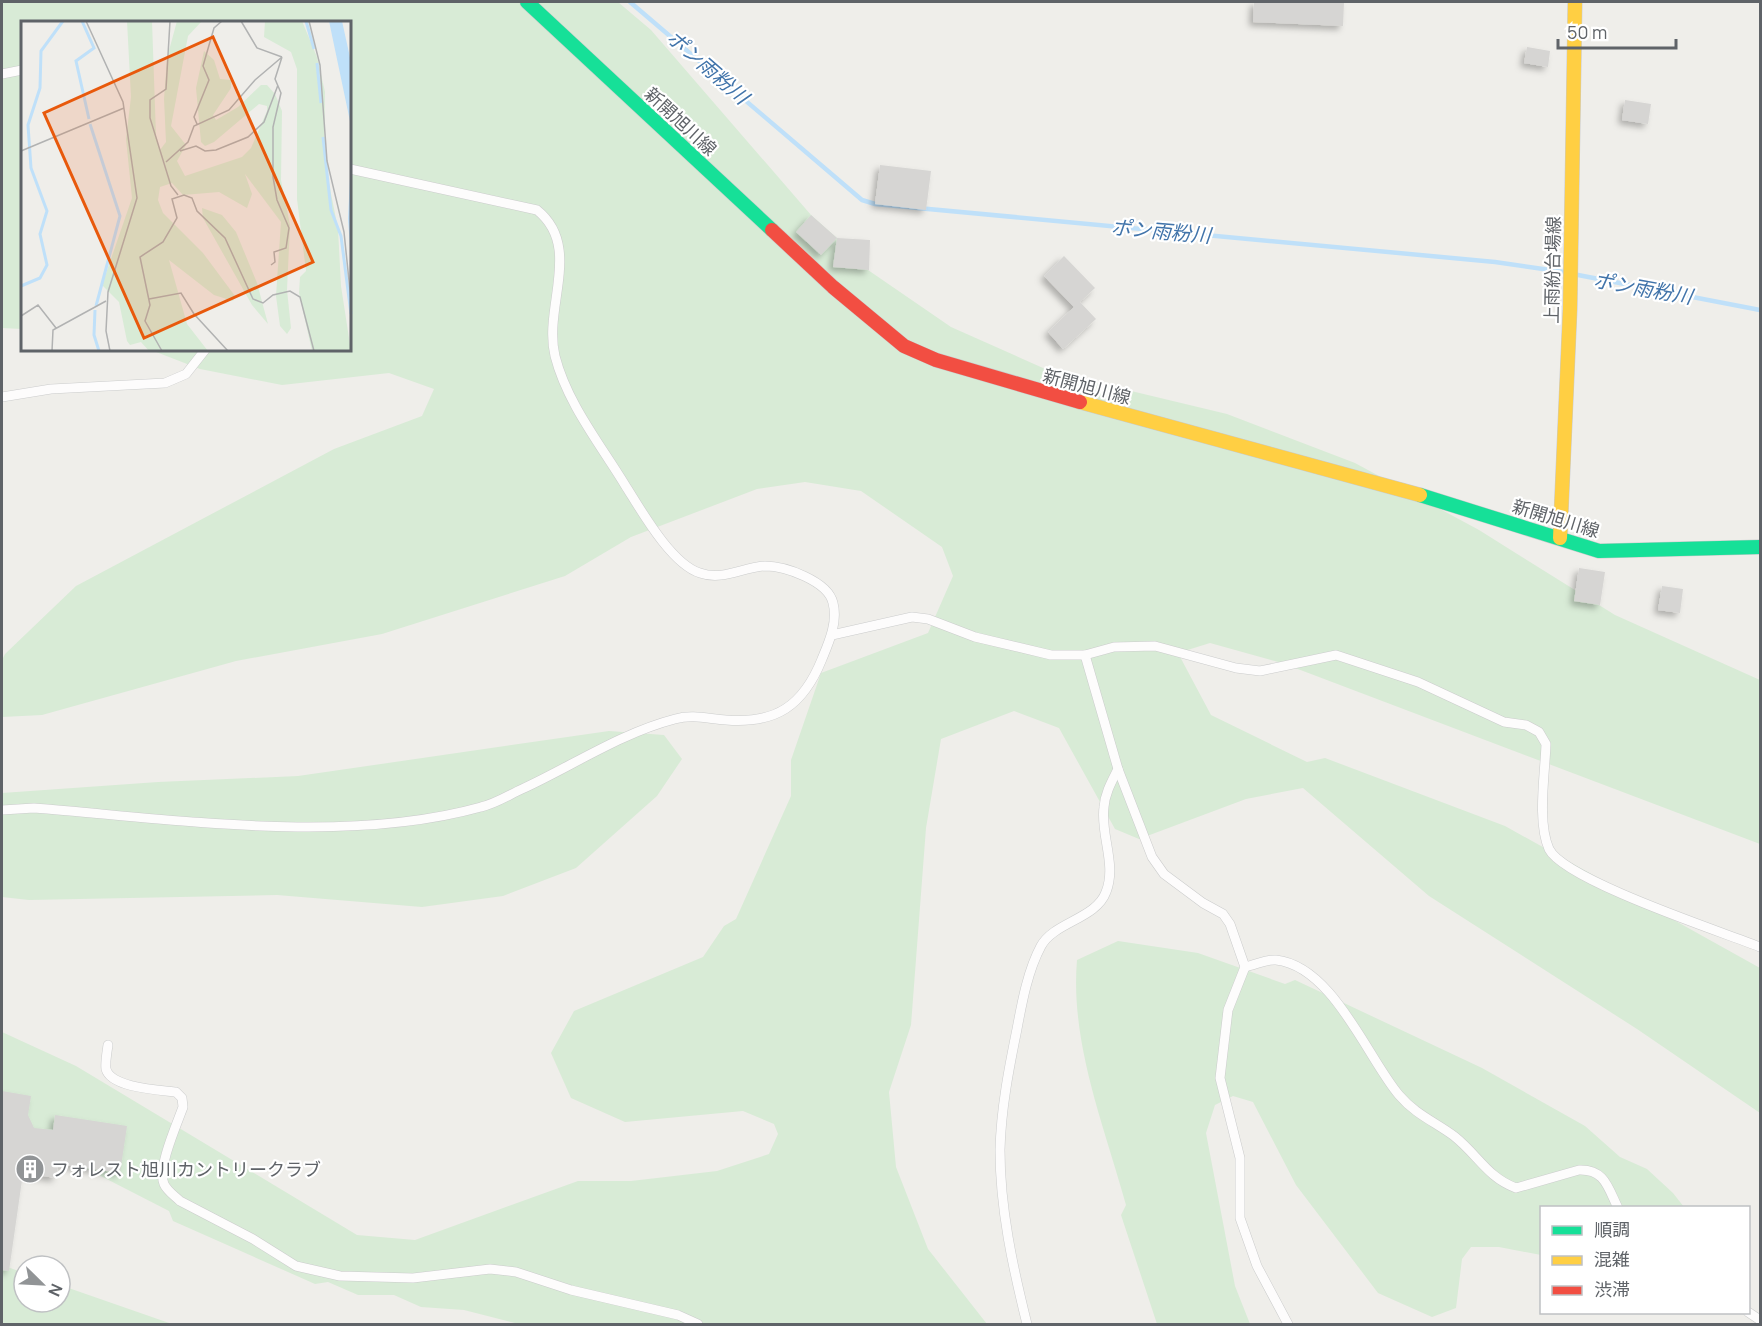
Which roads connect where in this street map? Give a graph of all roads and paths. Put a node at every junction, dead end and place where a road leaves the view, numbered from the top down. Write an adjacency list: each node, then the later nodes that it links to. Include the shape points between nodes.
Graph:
1 (527, 2): 8 (main road, 新開旭川線, via 833,287 904,346 1005,382 1463,507)
2 (1575, 2): 8 (main road, 上雨紛台場線, via 1570,309)
3 (21, 70): 4 (lane)
4 (2, 74)
5 (351, 169): 10 (lane, via 537,210 547,218 560,242 552,339 555,357 572,400 663,544 699,573 728,575 766,566 806,575 833,602)
6 (204, 351): 7 (lane, via 186,374 165,383 51,389)
7 (2, 397)
8 (1560, 538): 9 (main road, 新開旭川線, via 1599,551)
9 (1761, 547)
10 (832, 635): 11 (lane, via 912,617 1028,652); 13 (lane, via 814,678 774,717 756,722 700,716 677,718 626,737 484,807 381,824 265,826 34,808)
11 (1084, 655): 12 (lane); 14 (lane, via 1114,647 1155,646 1236,668 1260,670 1336,655 1418,681 1504,722 1526,725 1539,732 1546,744 1543,831 1550,852 1563,865 1593,881)
12 (1118, 769): 15 (lane, via 1152,857 1164,874 1223,914); 19 (lane, via 1103,808 1109,865 1105,896 1042,943 1035,956 1008,1072 1000,1149 1002,1189 1012,1263)
13 (2, 810)
14 (1761, 947)
15 (1245, 967): 17 (lane, via 1274,960 1301,969 1346,1013 1398,1094 1415,1112 1470,1150 1493,1177 1516,1188 1589,1170 1604,1177); 20 (lane, via 1228,1010 1220,1078 1240,1158 1240,1218 1257,1266)
16 (108, 1046): 18 (lane, via 106,1070 112,1079 176,1092 182,1098 183,1107 164,1162 163,1182 170,1192 296,1266 340,1276 413,1278 490,1269 516,1272 571,1290 678,1315)
17 (1617, 1206)
18 (698, 1324)
19 (1027, 1324)
20 (1288, 1324)

